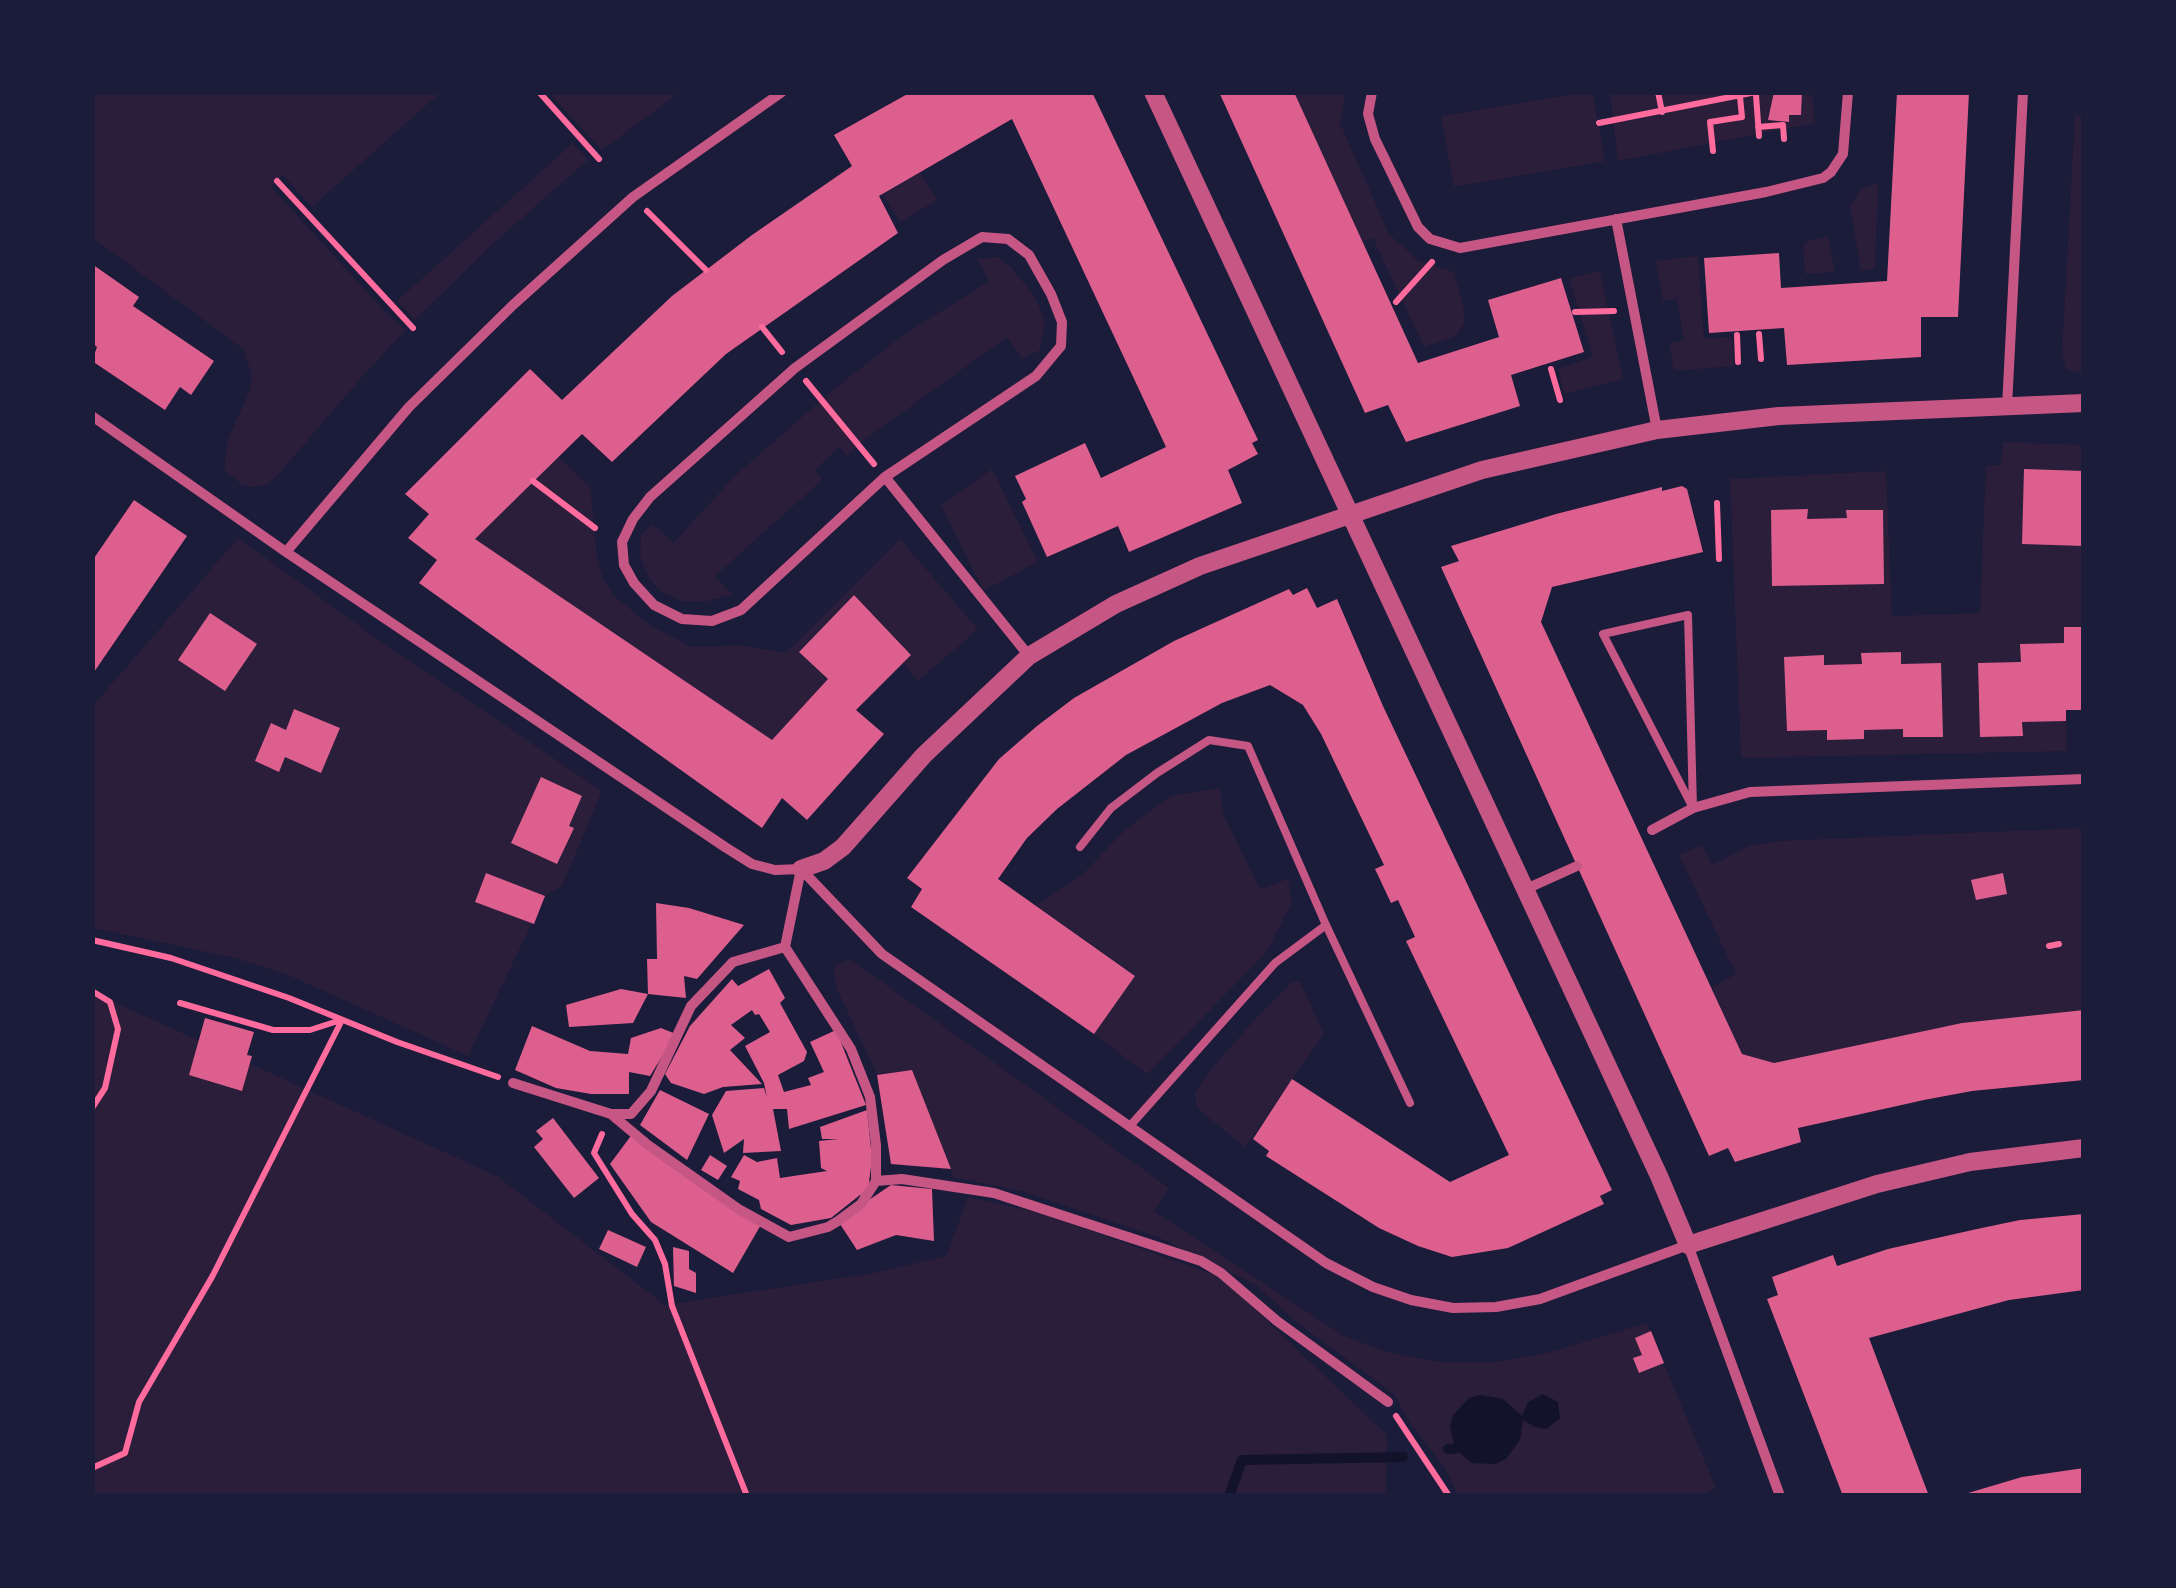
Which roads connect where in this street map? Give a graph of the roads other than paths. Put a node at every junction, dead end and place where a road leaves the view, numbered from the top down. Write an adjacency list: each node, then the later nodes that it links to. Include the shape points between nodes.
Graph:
1 (782, 92): 13 (street, via 634,197 513,305 410,407)
2 (1154, 92): 12 (street)
3 (1372, 92): 6 (street, via 1368,114 1375,139 1430,239 1460,248)
4 (1848, 92): 6 (street, via 1843,154 1823,178)
5 (2023, 92): 8 (street)
6 (1616, 219): 10 (street)
7 (2084, 404): 8 (street)
8 (2007, 408): 10 (street, via 1779,416)
9 (92, 416): 13 (street)
10 (1657, 430): 12 (street, via 1482,470)
11 (885, 476): 11 (street, via 1036,376 1062,346 1062,322 1029,255 1008,239 982,237 944,260 795,368 650,497 622,542 624,565 654,605 682,619 712,621 741,610); 14 (street)
12 (1349, 515): 14 (street, via 1200,566 1116,604); 21 (street)
13 (286, 552): 20 (street, via 752,864)
14 (1029, 656): 20 (street, via 924,755 843,847)
15 (2084, 779): 16 (street, via 1750,792)
16 (1693, 808): 16 (lane, via 1688,615 1603,634 1666,756); 17 (street)
17 (1652, 830)
18 (1080, 847): 22 (lane, via 1111,808 1209,740 1248,746)
19 (1577, 866): 21 (street)
20 (801, 870): 23 (street); 27 (street, via 882,954)
21 (1526, 889): 30 (street)
22 (1326, 926): 25 (lane); 27 (lane, via 1275,964)
23 (786, 947): 26 (street, via 732,962 691,1006 651,1091 631,1114); 29 (street, via 851,1048 870,1097)
24 (513, 1083): 26 (street)
25 (1410, 1103)
26 (611, 1114): 29 (street, via 740,1210 789,1237 838,1221 861,1204)
27 (1129, 1127): 30 (street, via 1326,1263 1411,1300 1452,1308 1540,1300)
28 (2084, 1148): 30 (street, via 1970,1162 1877,1184)
29 (876, 1180): 31 (street, via 994,1194 1201,1260)
30 (1688, 1245): 32 (street)
31 (1388, 1402)
32 (1780, 1496)

